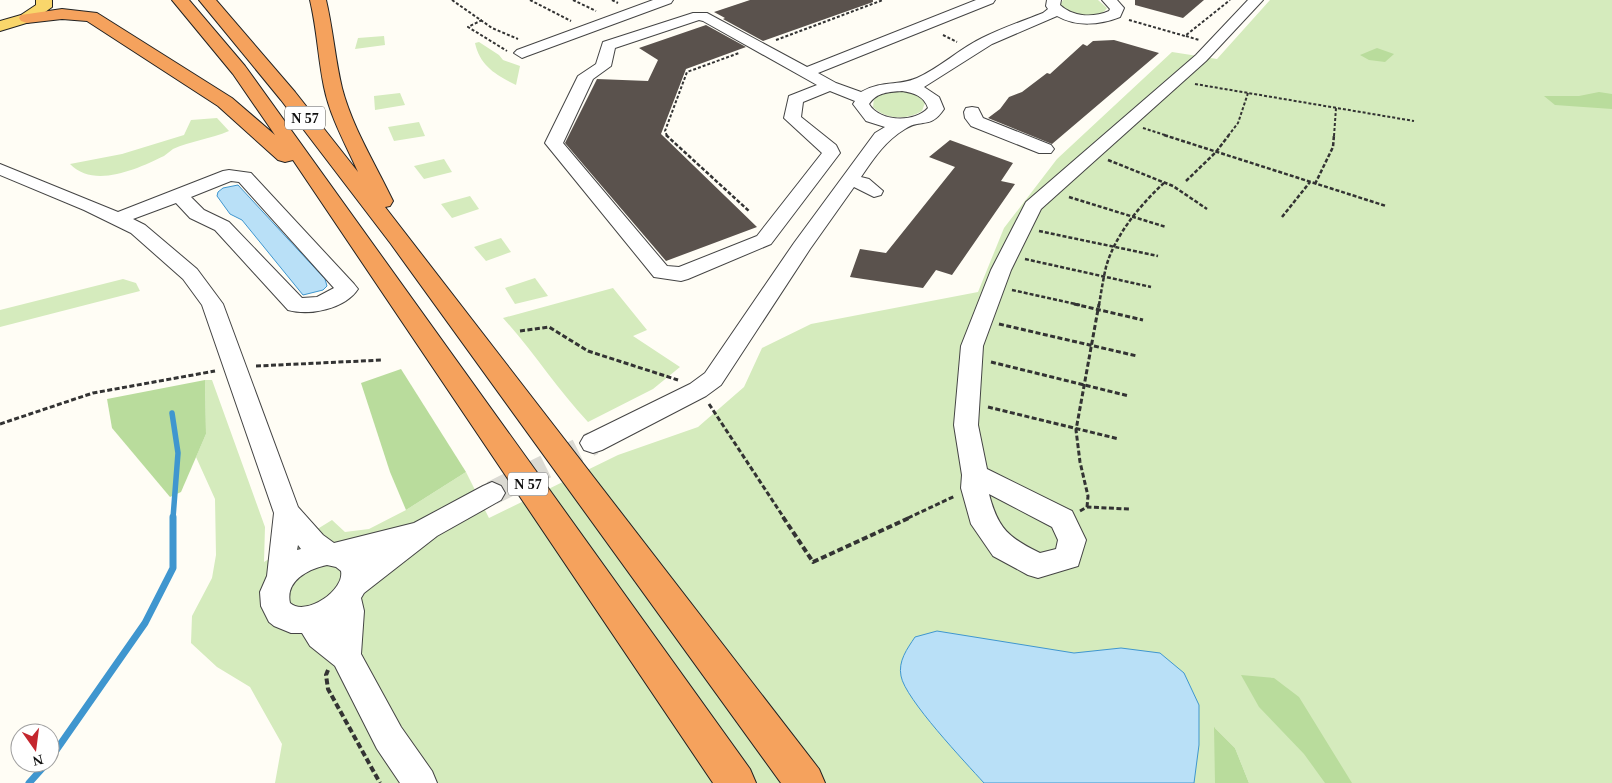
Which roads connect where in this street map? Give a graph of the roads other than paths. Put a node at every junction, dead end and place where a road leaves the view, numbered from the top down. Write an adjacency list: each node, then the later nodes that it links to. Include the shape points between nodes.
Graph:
1 (61, 0): 10 (main road)
2 (180, 0): 26 (highway, N 57, via 239,70)
3 (207, 0): 30 (highway, N 57, via 288,96)
4 (318, 0): 14 (highway)
5 (328, 0): 14 (highway)
6 (666, 0): 15 (street)
7 (988, 0): 16 (street)
8 (1256, 0): 32 (street, via 1201,58 1033,206 1008,255 972,346 966,425)
9 (1112, 1): 12 (street, via 1117,11 1110,17 1093,20)
10 (44, 3): 13 (main road)
11 (1055, 5): 12 (street); 18 (street, via 1048,16 987,41)
12 (1071, 17): 19 (street, via 1054,19 1002,40 932,84)
13 (9, 25): 26 (highway, via 62,14 91,16 225,102 296,167)
14 (325, 29): 30 (highway, via 333,88 344,120)
15 (522, 54)
16 (808, 72): 17 (street); 17 (street, via 765,44 707,17 698,16 608,45 603,66 586,76 554,143 661,272 681,274 764,240 831,153 792,118 795,99)
17 (830, 86): 20 (street)
18 (909, 87): 19 (street); 20 (street, via 876,89)
19 (930, 95): 22 (street, via 936,104 933,114 920,121)
20 (863, 98): 22 (street, via 863,110)
21 (972, 112): 23 (street, via 977,122)
22 (880, 128): 25 (street)
23 (1045, 149)
24 (0, 169): 29 (street)
25 (851, 180): 27 (street); 31 (street, via 713,379 698,390)
26 (321, 185): 42 (highway, N 57)
27 (874, 192)
28 (178, 194): 28 (street, via 228,176 245,176 347,289 338,297 310,306 296,305 222,226 197,214); 29 (street)
29 (117, 219): 34 (street, via 138,229 190,274 212,304)
30 (399, 239): 43 (highway, N 57)
31 (593, 443)
32 (974, 481): 32 (street, via 1062,519 1072,540 1068,558 1038,566 1003,548 981,516)
33 (492, 493): 35 (street)
34 (287, 513): 36 (street, via 313,543); 37 (street)
35 (427, 528): 36 (street); 38 (street)
36 (332, 554): 37 (street, via 304,559); 38 (street, via 353,565 356,574)
37 (281, 578): 39 (street, via 273,600 276,610 284,617)
38 (350, 598): 39 (street); 40 (street)
39 (310, 620): 40 (street, via 320,636)
40 (346, 656): 41 (street, via 389,738)
41 (420, 783)
42 (736, 783)
43 (805, 783)

